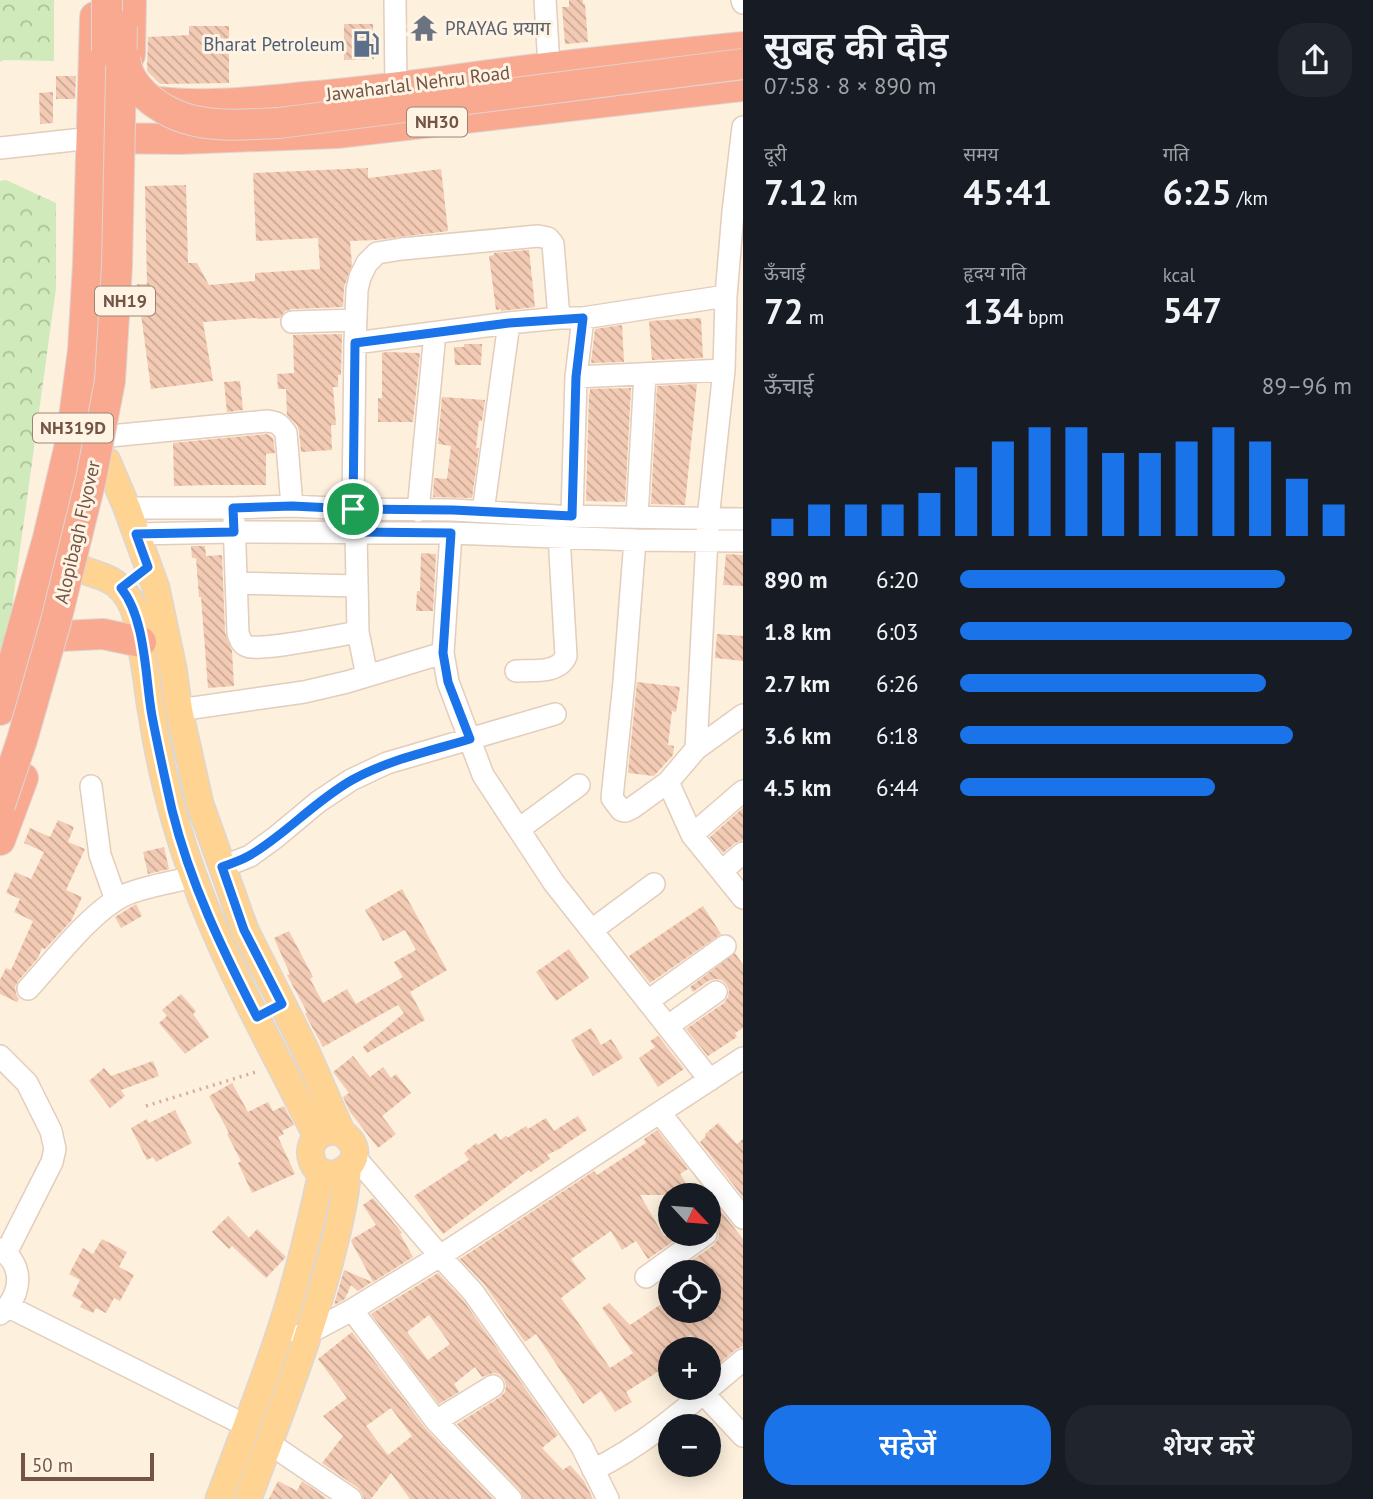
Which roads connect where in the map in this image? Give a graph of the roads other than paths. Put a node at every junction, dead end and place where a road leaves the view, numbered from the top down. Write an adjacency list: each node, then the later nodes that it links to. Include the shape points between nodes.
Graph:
1 (95, 0): 11 (highway)
2 (107, 0): 66 (highway, Alopibagh Flyover, bridge, via 102,259 93,381 80,463)
3 (395, 0): 10 (street)
4 (545, 0): 8 (street)
5 (125, 9): 7 (highway, bridge, via 125,67 137,88 168,112 214,124 279,123); 12 (highway); 71 (highway, Alopibagh Flyover, bridge, via 110,381 56,621)
6 (743, 47): 8 (highway, Jawaharlal Nehru Road / NH30)
7 (743, 64)
8 (550, 67): 10 (highway, Jawaharlal Nehru Road / NH30); 13 (street)
9 (743, 86): 13 (highway, Jawaharlal Nehru Road / NH30)
10 (396, 88): 12 (highway, Jawaharlal Nehru Road / NH30, via 215,105)
11 (93, 96): 12 (highway, Jawaharlal Nehru Road / NH30); 15 (highway)
12 (130, 98): 16 (highway)
13 (550, 109): 16 (highway, Jawaharlal Nehru Road / NH30, via 337,133)
14 (743, 127): 18 (street)
15 (92, 138): 16 (highway, NH30); 17 (street); 60 (highway, NH319D, via 83,350 71,440)
16 (129, 140): 31 (highway, NH19, via 123,335)
17 (0, 148)
18 (742, 153): 19 (street)
19 (738, 213): 20 (street)
20 (732, 282): 22 (street); 28 (street)
21 (559, 318): 22 (street); 23 (street, via 553,244 538,236 377,253 360,277); 25 (street)
22 (583, 318): 30 (street)
23 (356, 320): 24 (street); 27 (street)
24 (292, 322)
25 (509, 323): 26 (street); 37 (street)
26 (435, 333): 27 (street); 36 (street)
27 (355, 343): 35 (street)
28 (723, 370): 29 (street); 41 (street)
29 (645, 374): 30 (street); 39 (street)
30 (576, 377): 38 (street)
31 (109, 448): 32 (street, via 276,422 286,433); 33 (main road); 50 (highway, NH319D)
32 (292, 506): 34 (street); 35 (street)
33 (127, 508): 34 (street); 45 (main road)
34 (233, 508): 42 (street)
35 (353, 509): 36 (street); 43 (street)
36 (418, 511): 37 (street)
37 (482, 512): 38 (street)
38 (572, 516): 39 (street)
39 (637, 517): 41 (street)
40 (743, 519): 41 (street)
41 (708, 530): 47 (street); 48 (street); 65 (street)
42 (234, 532): 43 (street); 45 (street); 51 (street)
43 (356, 532): 44 (street); 52 (street)
44 (451, 533): 46 (street); 57 (street)
45 (136, 534): 49 (main road)
46 (559, 536): 47 (street); 58 (street, via 566,656 549,670)
47 (635, 540): 67 (street, via 612,798 625,811)
48 (743, 541)
49 (148, 567): 53 (main road); 61 (main road)
50 (81, 569): 53 (main road); 55 (highway, NH319D)
51 (236, 583): 52 (street); 54 (street, via 238,633 240,641 251,648)
52 (357, 586): 54 (street)
53 (121, 588): 56 (main road, via 135,611)
54 (358, 632): 59 (street)
55 (62, 636): 56 (highway, via 103,634); 74 (highway, NH319D, via 25,772)
56 (141, 642): 78 (main road, via 173,812)
57 (443, 653): 59 (street); 64 (street, via 448,682)
58 (516, 671)
59 (367, 676): 61 (street, via 304,692)
60 (0, 710)
61 (179, 710): 76 (main road, via 200,804)
62 (555, 714): 64 (street)
63 (743, 715): 65 (street)
64 (470, 739): 72 (street, via 483,775); 76 (street, via 387,763 351,780 250,856)
65 (696, 749): 67 (street)
66 (0, 757)
67 (668, 782): 73 (street)
68 (579, 785): 72 (street)
69 (91, 786): 81 (street, via 100,855)
70 (743, 791): 73 (street)
71 (0, 804)
72 (519, 830): 82 (street)
73 (692, 835): 77 (street)
74 (0, 840)
75 (743, 853): 77 (street)
76 (222, 867): 88 (main road, via 244,930)
77 (722, 871): 80 (street)
78 (193, 877): 81 (street); 90 (main road)
79 (654, 884): 82 (street)
80 (743, 898)
81 (116, 900): 85 (street, via 74,937)
82 (592, 930): 87 (street)
83 (725, 946): 84 (street)
84 (680, 978): 87 (street); 89 (street)
85 (28, 989)
86 (716, 992): 89 (street)
87 (648, 1001): 91 (street)
88 (282, 1004): 90 (main road); 96 (main road, via 306,1051)
89 (696, 1006): 91 (street)
90 (257, 1017): 96 (main road)
91 (668, 1026): 94 (street)
92 (0, 1056): 100 (street, via 27,1083 55,1149)
93 (743, 1058): 94 (street)
94 (710, 1080): 95 (street)
95 (660, 1113): 97 (street); 101 (street)
96 (337, 1153): 101 (street); 105 (main road, via 346,1194); 106 (main road)
97 (740, 1215): 98 (street)
98 (721, 1225)
99 (689, 1246): 102 (street)
100 (3, 1251): 103 (street, via 13,1262 18,1285)
101 (440, 1256): 104 (street); 116 (street, via 473,1292 581,1445)
102 (646, 1276)
103 (4, 1310): 113 (street)
104 (352, 1311): 105 (street); 112 (street)
105 (309, 1333): 106 (street); 115 (main road)
106 (277, 1340): 113 (main road)
107 (743, 1360): 108 (street)
108 (721, 1379)
109 (494, 1387): 112 (street)
110 (695, 1400): 116 (street, via 619,1457)
111 (709, 1400): 114 (street)
112 (436, 1420): 120 (street)
113 (247, 1426): 117 (main road)
114 (743, 1436)
115 (269, 1443): 118 (main road); 119 (street)
116 (593, 1470): 121 (street)
117 (219, 1499)
118 (248, 1499)
119 (351, 1499)
120 (511, 1499)
121 (607, 1499)

